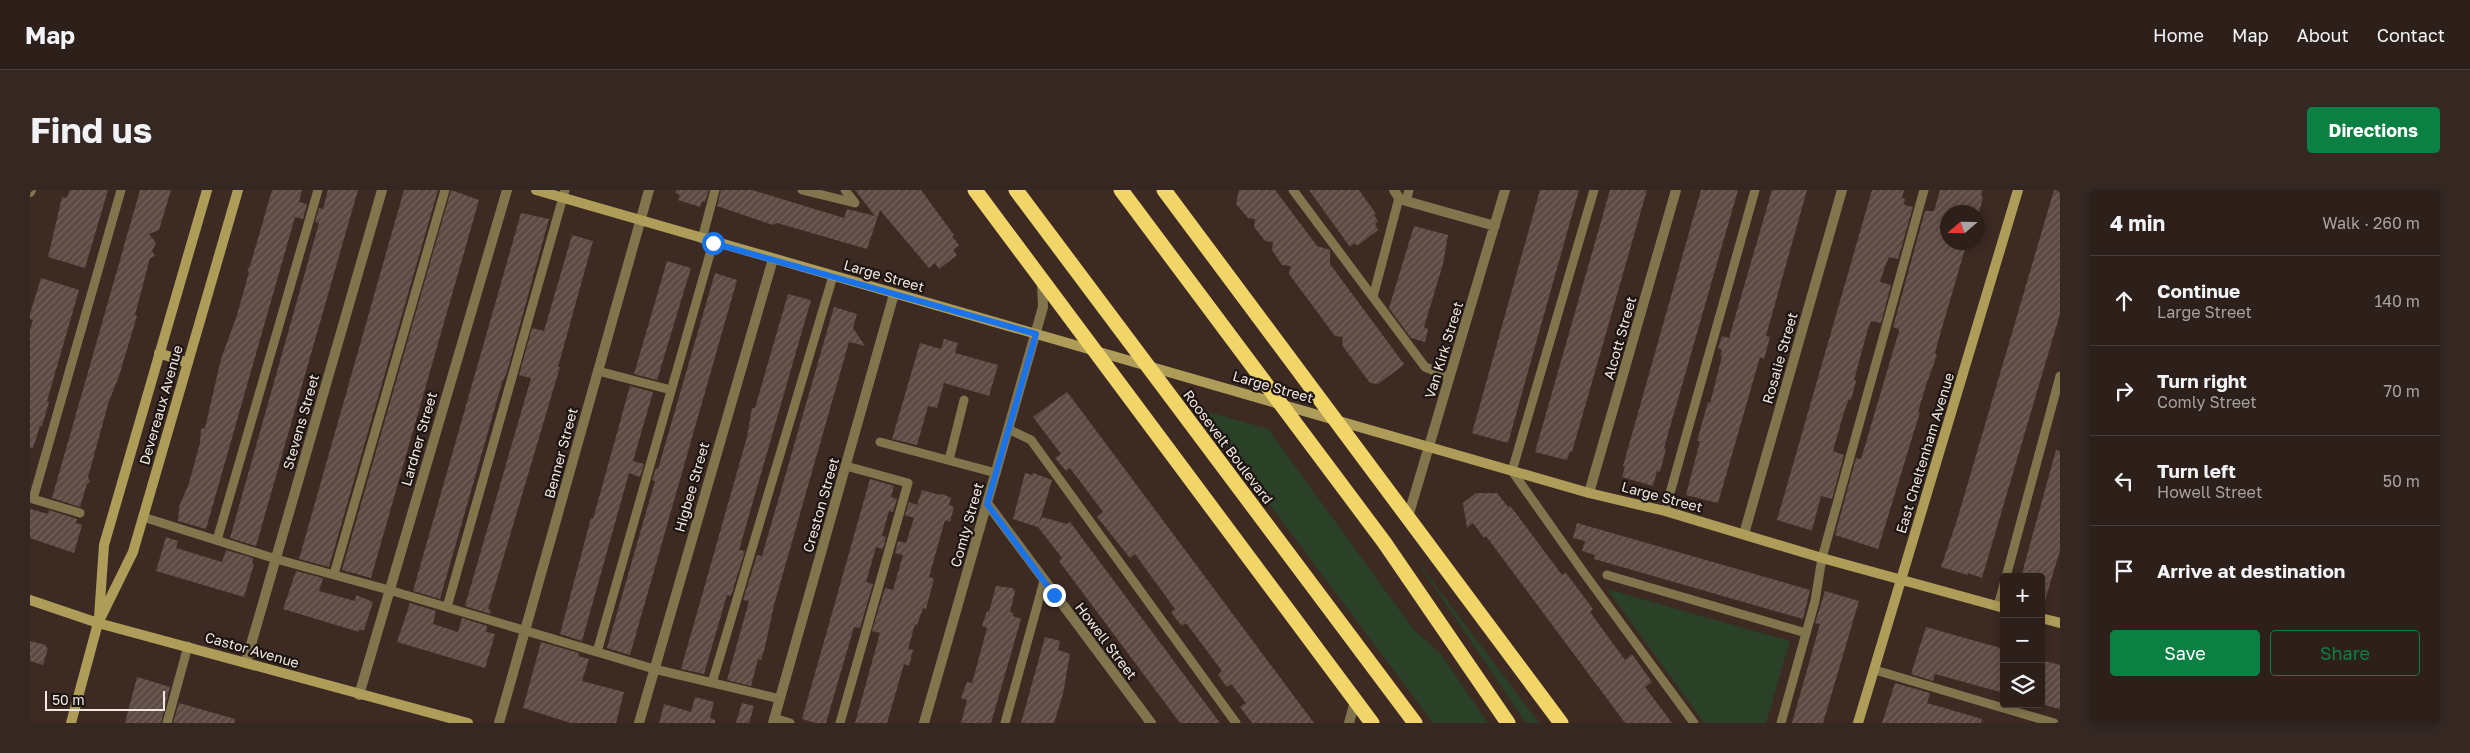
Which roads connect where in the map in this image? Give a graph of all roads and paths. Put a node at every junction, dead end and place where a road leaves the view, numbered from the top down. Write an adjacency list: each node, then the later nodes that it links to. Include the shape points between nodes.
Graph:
1 (121, 190): 56 (lane)
2 (207, 190): 39 (street, Devereaux Avenue)
3 (238, 190): 40 (street, Devereaux Avenue)
4 (318, 190): 64 (lane)
5 (382, 190): 66 (street, Stevens Street)
6 (445, 190): 68 (lane)
7 (507, 190): 72 (street, Lardner Street)
8 (536, 190): 26 (street, Large Street)
9 (649, 190): 28 (street, Benner Street)
10 (715, 190): 30 (lane)
11 (802, 190): 12 (lane, via 855,203)
12 (846, 190)
13 (975, 190): 34 (highway)
14 (1016, 190): 41 (highway, Roosevelt Boulevard)
15 (1121, 190): 47 (highway)
16 (1164, 190): 48 (highway)
17 (1293, 190): 36 (lane)
18 (1409, 190): 27 (lane)
19 (1505, 190): 29 (street, Van Kirk Street)
20 (1594, 190): 54 (lane)
21 (1676, 190): 57 (street, Alcott Street)
22 (1755, 190): 59 (lane)
23 (1842, 190): 63 (street, Rosalie Street)
24 (1924, 190): 65 (lane)
25 (2018, 190): 70 (street, East Cheltenham Avenue)
26 (564, 194): 28 (street, Large Street); 74 (lane)
27 (1400, 196): 29 (street); 36 (lane)
28 (640, 222): 30 (street, Large Street); 42 (street, Benner Street)
29 (1495, 226): 44 (street, Van Kirk Street)
30 (702, 239): 31 (street, Large Street)
31 (713, 243): 32 (street, Large Street); 45 (lane)
32 (773, 259): 33 (street, Large Street); 84 (street, Higbee Street)
33 (832, 276): 35 (street, Large Street); 86 (lane)
34 (1041, 278): 37 (street, Comly Street, via 1044,298); 38 (highway)
35 (894, 294): 37 (street, Large Street); 53 (street, Creston Street)
36 (1373, 297): 44 (lane, via 1425,367)
37 (1036, 334): 38 (street, Large Street); 49 (street, Comly Street)
38 (1094, 350): 41 (street, Large Street); 89 (highway)
39 (159, 353): 40 (street); 77 (street, Devereaux Avenue, via 104,545)
40 (188, 363): 61 (street, Devereaux Avenue)
41 (1147, 365): 47 (street, Large Street); 104 (highway, Roosevelt Boulevard)
42 (598, 371): 45 (lane); 79 (street, Benner Street)
43 (2060, 376): 67 (lane)
44 (1450, 377): 51 (street, Van Kirk Street)
45 (671, 390): 82 (lane)
46 (964, 400): 52 (lane)
47 (1280, 404): 48 (street, Large Street); 105 (highway, via 1389,550)
48 (1334, 419): 51 (street, Large Street); 62 (highway)
49 (1008, 429): 55 (street, Comly Street); 101 (lane, via 1031,440)
50 (880, 442): 52 (lane)
51 (1429, 446): 54 (street, Large Street); 62 (street, Van Kirk Street)
52 (949, 460): 55 (lane)
53 (846, 466): 88 (street, Creston Street); 97 (lane, via 908,483)
54 (1512, 471): 57 (street, Large Street); 107 (lane)
55 (996, 472): 58 (street, Comly Street)
56 (34, 480): 60 (lane, via 33,499)
57 (1589, 493): 59 (street, Large Street)
58 (987, 504): 71 (street, Howell Street); 98 (street, Comly Street)
59 (1665, 511): 63 (street, Large Street)
60 (80, 513)
61 (143, 517): 64 (lane); 77 (street, Devereaux Avenue, via 133,552)
62 (1408, 517): 106 (highway)
63 (1744, 534): 65 (street, Large Street)
64 (218, 540): 66 (lane)
65 (1822, 558): 70 (street, Large Street); 80 (lane)
66 (276, 559): 68 (lane); 83 (street, Stevens Street)
67 (2007, 573)
68 (334, 574): 72 (lane)
69 (1607, 575): 80 (lane)
70 (1902, 580): 75 (street, Large Street); 85 (street, East Cheltenham Avenue)
71 (1044, 581): 99 (lane); 100 (street, Howell Street)
72 (389, 590): 74 (lane); 87 (street, Lardner Street)
73 (30, 600): 77 (street, Castor Avenue)
74 (447, 607): 79 (lane)
75 (2000, 607)
76 (2045, 619): 78 (street)
77 (98, 623): 81 (street, Castor Avenue); 91 (street, Devereaux Avenue)
78 (2060, 623)
79 (526, 631): 82 (lane); 94 (street, Benner Street)
80 (1806, 633): 108 (lane)
81 (188, 646): 83 (street, Castor Avenue); 92 (lane)
82 (597, 652): 84 (lane)
83 (246, 662): 87 (street, Castor Avenue)
84 (654, 669): 86 (lane); 95 (street, Higbee Street)
85 (1875, 670): 109 (street, East Cheltenham Avenue); 110 (lane)
86 (712, 683): 88 (lane)
87 (360, 695): 93 (street, Castor Avenue)
88 (780, 699): 90 (street, Creston Street)
89 (1355, 701): 102 (street); 103 (highway)
90 (774, 721): 96 (lane)
91 (71, 723)
92 (167, 723)
93 (468, 723)
94 (499, 723)
95 (639, 723)
96 (790, 723)
97 (840, 723)
98 (924, 723)
99 (1005, 723)
100 (1151, 723)
101 (1236, 723)
102 (1349, 723)
103 (1372, 723)
104 (1415, 723)
105 (1508, 723)
106 (1561, 723)
107 (1694, 723)
108 (1780, 723)
109 (1858, 723)
110 (2054, 723)

